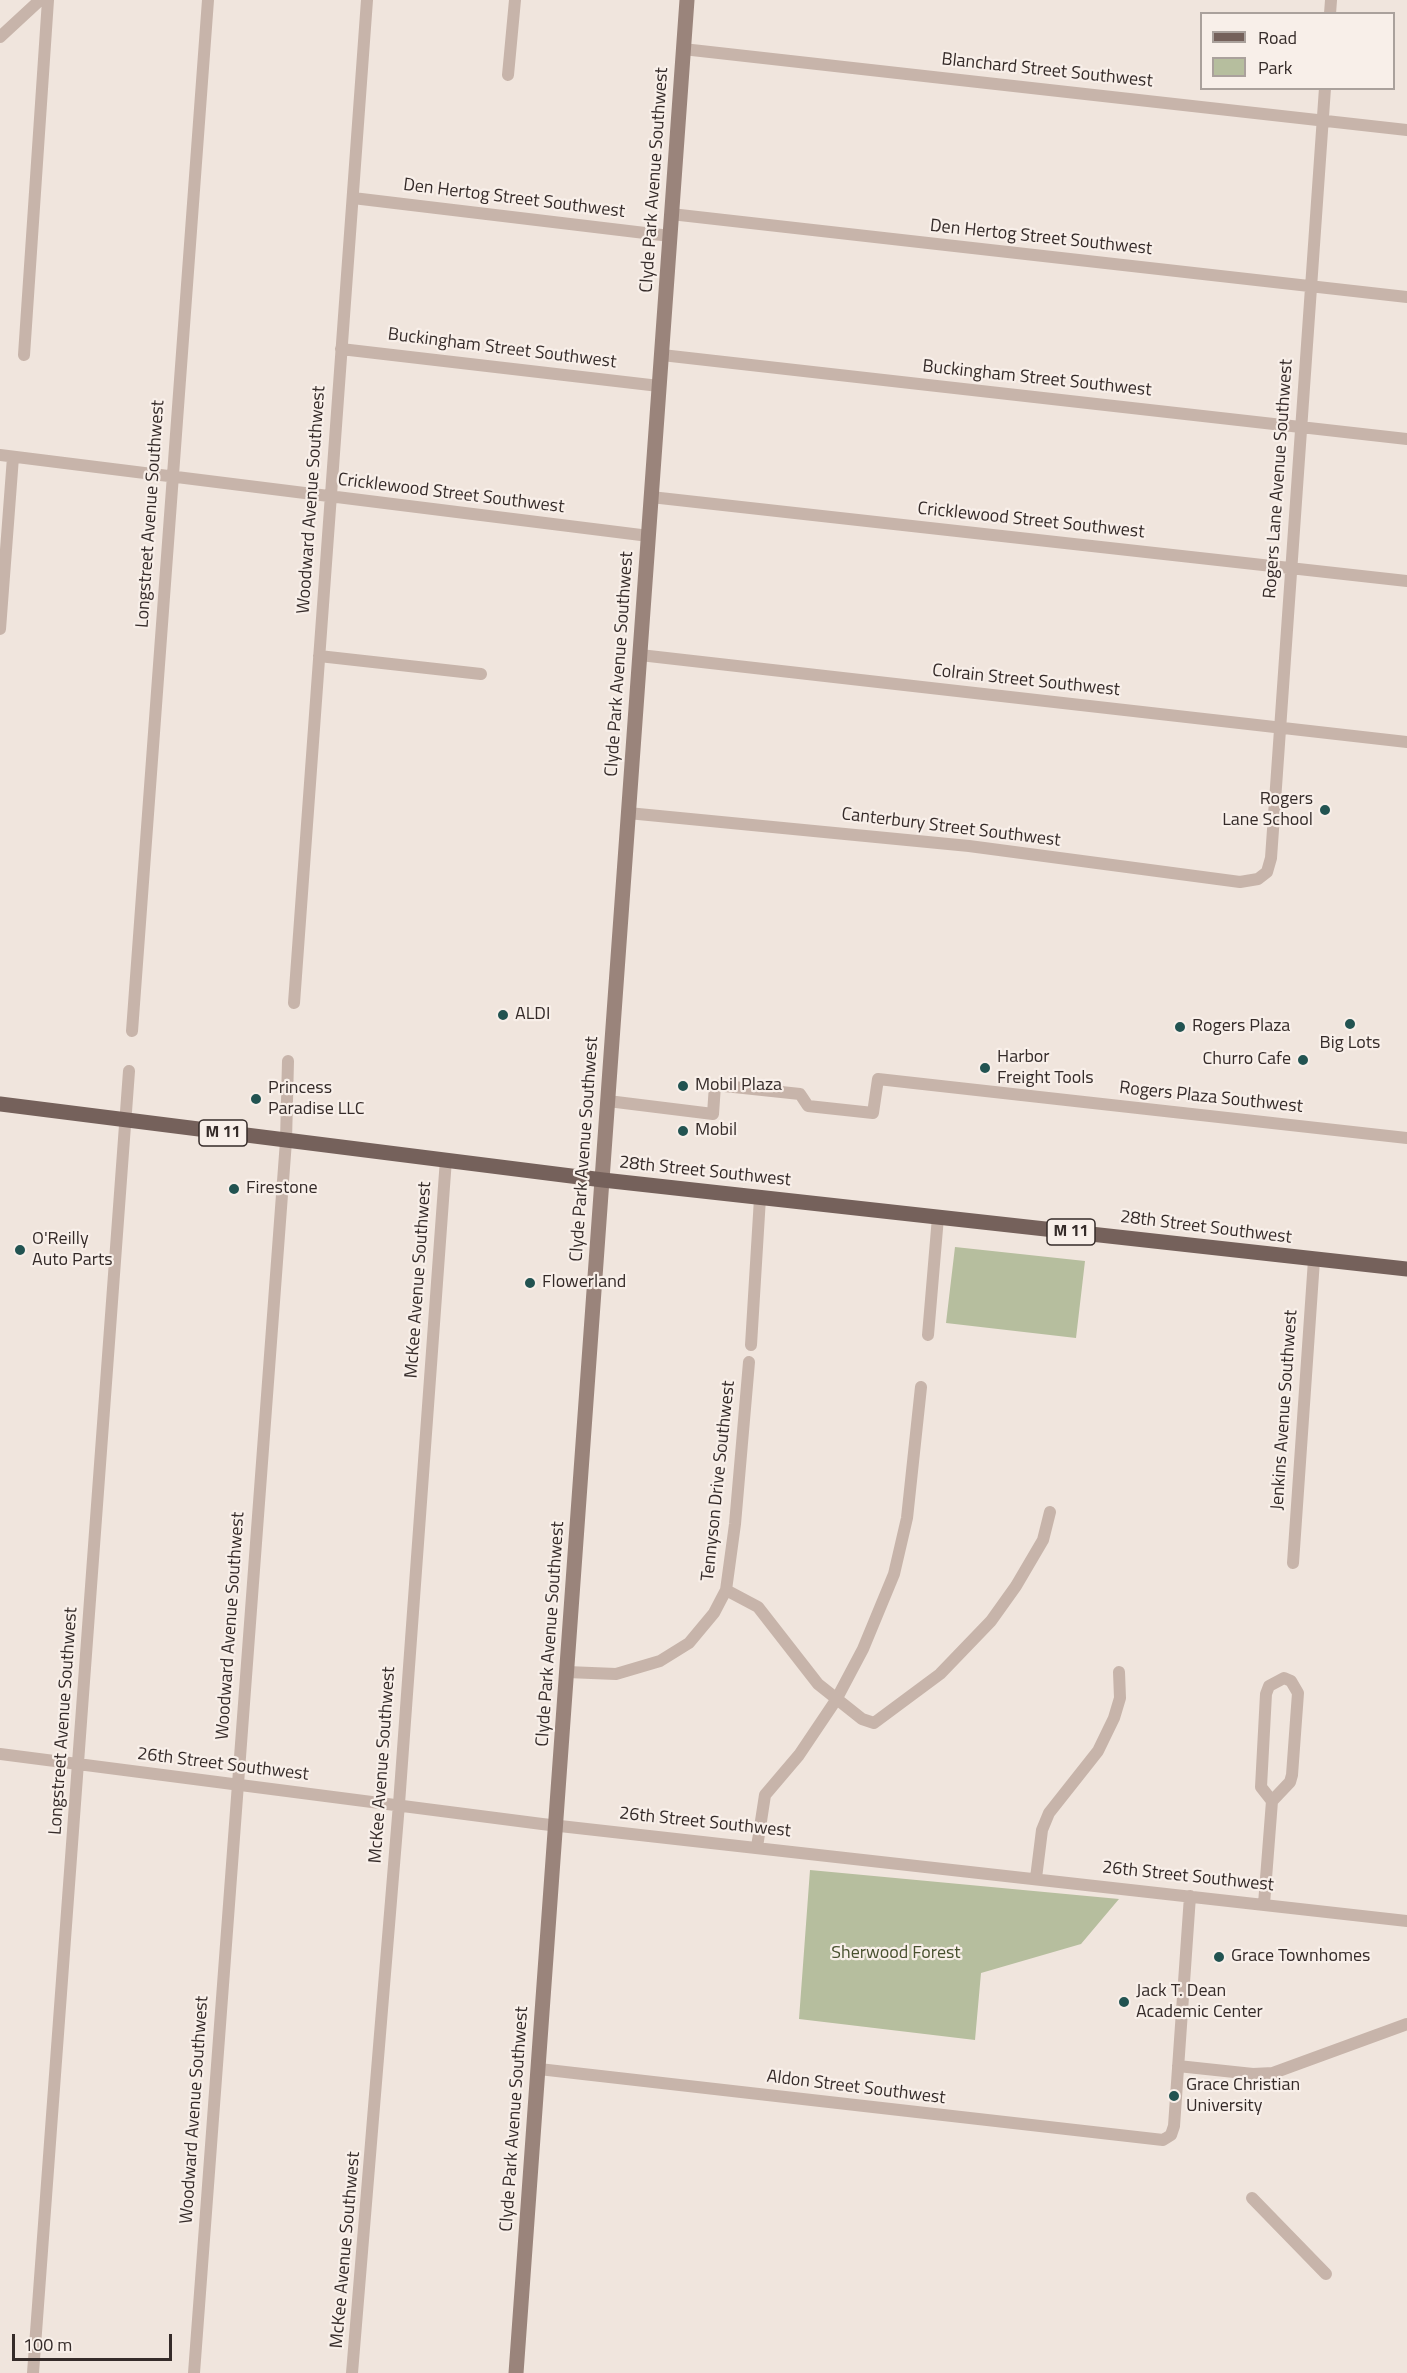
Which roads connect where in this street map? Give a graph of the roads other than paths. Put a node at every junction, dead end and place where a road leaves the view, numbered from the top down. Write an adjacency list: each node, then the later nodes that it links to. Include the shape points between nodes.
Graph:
1 (40, 0): 7 (street)
2 (48, 0): 19 (street)
3 (208, 0): 25 (street, Longstreet Avenue Southwest)
4 (367, 0): 13 (street, Woodward Avenue Southwest)
5 (514, 0): 9 (street)
6 (687, 0): 8 (main road, Clyde Park Avenue Southwest)
7 (0, 37)
8 (683, 49): 11 (street, Blanchard Street Southwest); 14 (main road, Clyde Park Avenue Southwest)
9 (508, 75)
10 (1325, 90): 11 (street, Rogers Lane Avenue Southwest)
11 (1323, 120): 12 (street, Blanchard Street Southwest); 16 (street, Rogers Lane Avenue Southwest)
12 (1407, 130)
13 (353, 198): 15 (street, Den Hertog Street Southwest); 18 (street, Woodward Avenue Southwest)
14 (671, 214): 15 (main road, Clyde Park Avenue Southwest); 16 (street, Den Hertog Street Southwest)
15 (670, 236): 20 (main road, Clyde Park Avenue Southwest)
16 (1311, 286): 17 (street, Den Hertog Street Southwest); 22 (street, Rogers Lane Avenue Southwest)
17 (1407, 297)
18 (341, 349): 21 (street, Buckingham Street Southwest); 27 (street, Woodward Avenue Southwest)
19 (24, 355)
20 (662, 355): 21 (main road, Clyde Park Avenue Southwest); 22 (street, Buckingham Street Southwest)
21 (659, 386): 26 (main road, Clyde Park Avenue Southwest)
22 (1300, 427): 23 (street, Buckingham Street Southwest); 29 (street, Rogers Lane Avenue Southwest)
23 (1407, 439)
24 (6, 456): 25 (street, Cricklewood Street Southwest); 31 (street)
25 (171, 478): 27 (street, Cricklewood Street Southwest); 40 (street, Longstreet Avenue Southwest)
26 (651, 497): 28 (main road, Clyde Park Avenue Southwest); 29 (street, Cricklewood Street Southwest)
27 (330, 498): 28 (street, Cricklewood Street Southwest); 33 (street, Woodward Avenue Southwest)
28 (649, 536): 32 (main road, Clyde Park Avenue Southwest)
29 (1291, 568): 30 (street, Cricklewood Street Southwest); 35 (street, Rogers Lane Avenue Southwest)
30 (1407, 581)
31 (0, 629)
32 (640, 655): 35 (street, Colrain Street Southwest); 37 (main road, Clyde Park Avenue Southwest)
33 (318, 656): 34 (street); 39 (street, Woodward Avenue Southwest)
34 (480, 674)
35 (1280, 728): 36 (street, Colrain Street Southwest); 38 (street, Rogers Lane Avenue Southwest, via 1271,858)
36 (1407, 742)
37 (628, 813): 38 (street, Canterbury Street Southwest, via 969,846 1240,882 1258,879); 43 (main road, Clyde Park Avenue Southwest)
38 (1266, 872)
39 (294, 1003)
40 (132, 1031)
41 (288, 1060): 47 (street, Woodward Avenue Southwest)
42 (129, 1071): 45 (street, Longstreet Avenue Southwest)
43 (608, 1101): 46 (street, Rogers Plaza Southwest, via 713,1114 715,1085 800,1094 808,1106 873,1113 878,1079); 49 (main road, Clyde Park Avenue Southwest)
44 (0, 1104): 45 (main road, 28th Street Southwest / M 11)
45 (125, 1120): 47 (main road, 28th Street Southwest / M 11); 65 (street, Longstreet Avenue Southwest)
46 (1407, 1138)
47 (286, 1141): 48 (main road, 28th Street Southwest / M 11); 66 (street, Woodward Avenue Southwest)
48 (446, 1159): 49 (main road, 28th Street Southwest / M 11); 68 (street, McKee Avenue Southwest)
49 (603, 1180): 50 (main road, 28th Street Southwest / M 11); 61 (main road, Clyde Park Avenue Southwest)
50 (760, 1198): 51 (main road, 28th Street Southwest / M 11); 55 (street)
51 (938, 1217): 52 (main road, 28th Street Southwest / M 11); 54 (street)
52 (1314, 1260): 53 (main road, 28th Street Southwest / M 11); 59 (street, Jenkins Avenue Southwest)
53 (1407, 1269)
54 (928, 1335)
55 (751, 1345)
56 (749, 1362): 60 (street, Tennyson Drive Southwest)
57 (921, 1387): 63 (street, via 907,1518 894,1574 863,1649)
58 (1050, 1512): 63 (street, via 1043,1540 1003,1605 940,1674 876,1722 864,1721)
59 (1293, 1563)
60 (726, 1590): 61 (street, Tennyson Drive Southwest, via 708,1622 688,1643 660,1661 616,1674); 63 (street, via 758,1606 803,1669)
61 (567, 1672): 69 (main road, Clyde Park Avenue Southwest)
62 (1119, 1672): 71 (street, via 1120,1698 1114,1718 1098,1751 1049,1813 1042,1830)
63 (836, 1700): 70 (street, via 799,1755 765,1795)
64 (0, 1754): 65 (street, 26th Street Southwest)
65 (79, 1765): 66 (street, 26th Street Southwest); 80 (street, Longstreet Avenue Southwest)
66 (237, 1785): 68 (street, 26th Street Southwest); 81 (street, Woodward Avenue Southwest)
67 (1272, 1801): 67 (street, via 1292,1775 1298,1693 1292,1681 1284,1678 1269,1686 1266,1694 1261,1786); 73 (street)
68 (399, 1804): 69 (street, 26th Street Southwest); 82 (street, McKee Avenue Southwest)
69 (557, 1826): 70 (street, 26th Street Southwest); 77 (main road, Clyde Park Avenue Southwest)
70 (757, 1847): 71 (street, 26th Street Southwest)
71 (1036, 1878): 72 (street, 26th Street Southwest)
72 (1190, 1896): 73 (street, 26th Street Southwest); 76 (street)
73 (1264, 1904): 74 (street, 26th Street Southwest)
74 (1407, 1921)
75 (1407, 2024): 76 (street, via 1273,2073)
76 (1178, 2066): 77 (street, Aldon Street Southwest, via 1173,2129 1169,2137 1157,2140)
77 (539, 2069): 83 (main road, Clyde Park Avenue Southwest)
78 (1252, 2198): 79 (street)
79 (1326, 2274)
80 (33, 2373)
81 (194, 2373)
82 (352, 2373)
83 (516, 2373)

